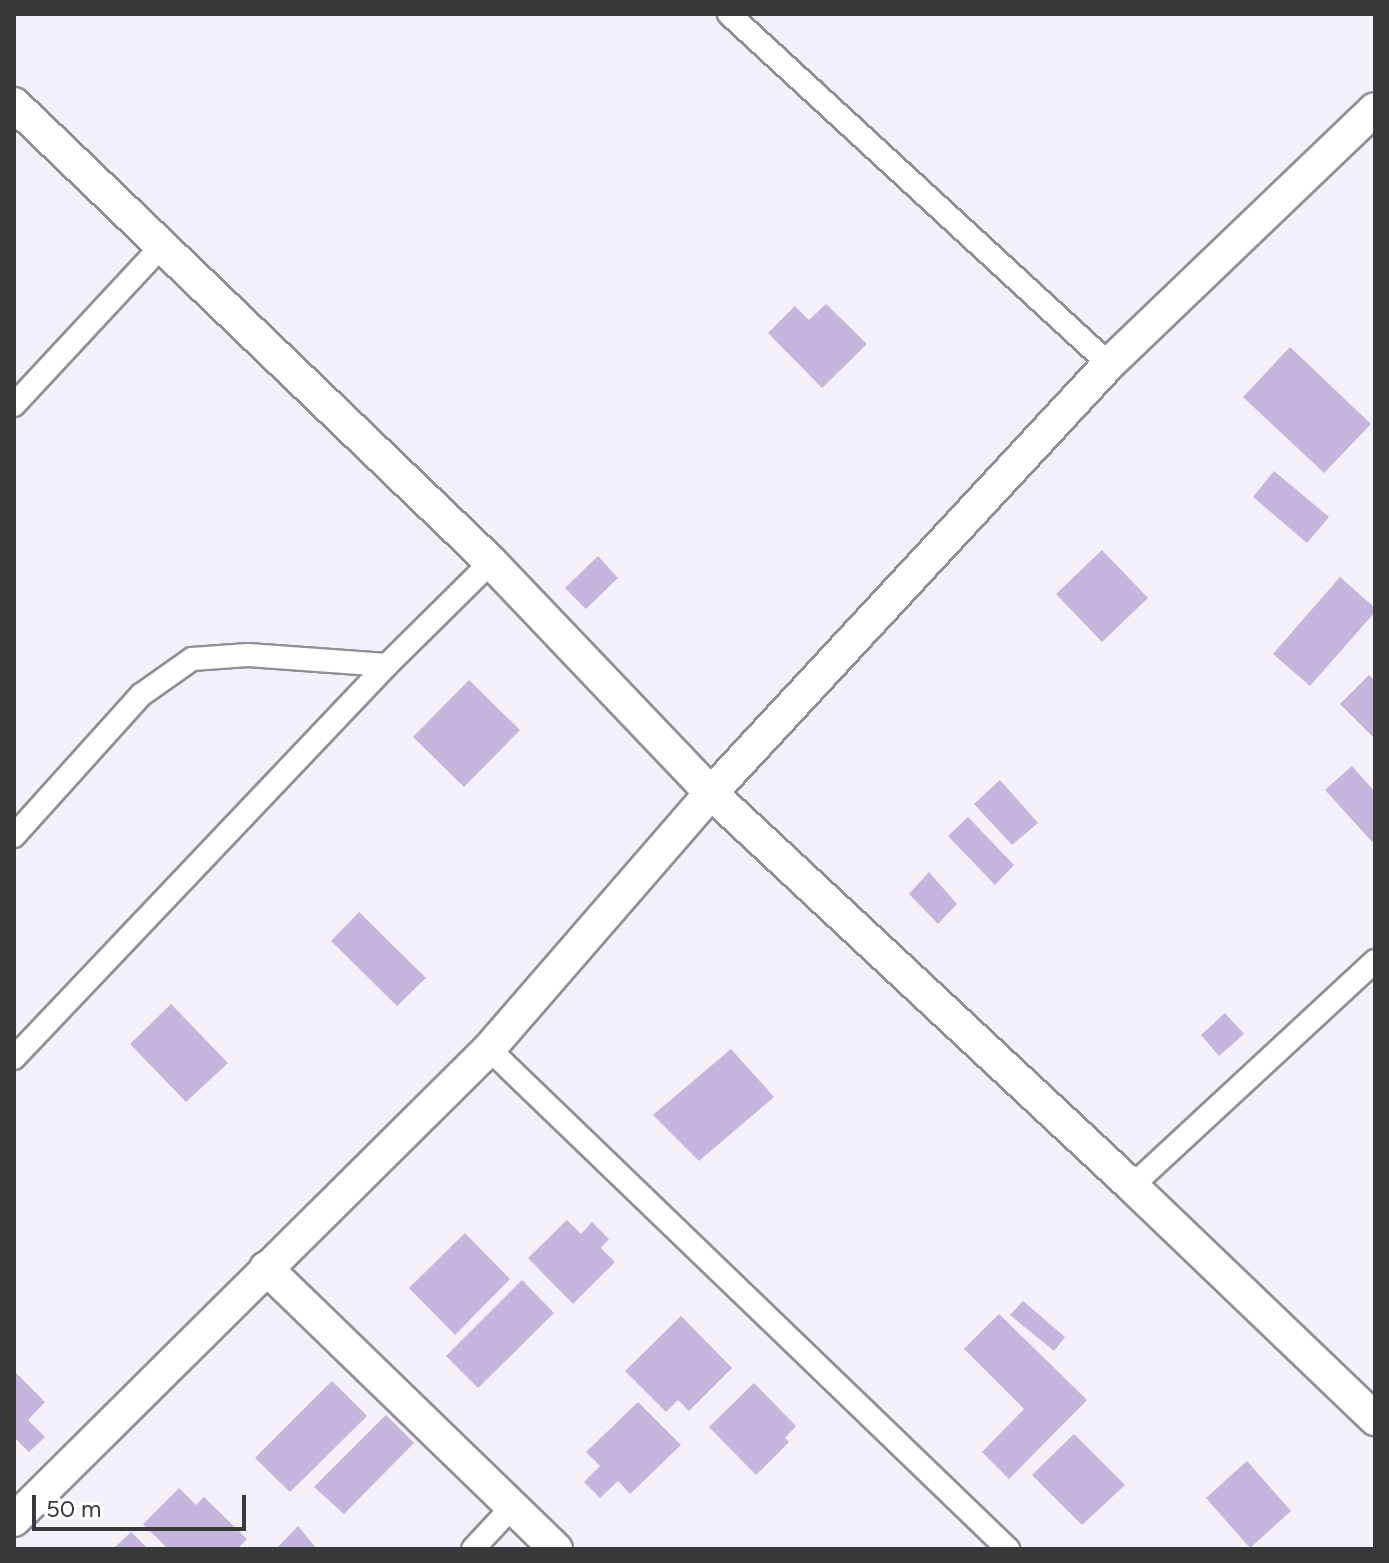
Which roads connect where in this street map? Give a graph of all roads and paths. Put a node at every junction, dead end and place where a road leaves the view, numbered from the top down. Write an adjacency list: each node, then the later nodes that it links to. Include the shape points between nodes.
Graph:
1 (729, 14): 5 (street)
2 (14, 104): 4 (street)
3 (1375, 109): 5 (street)
4 (162, 246): 6 (street); 7 (street)
5 (1109, 364): 9 (street)
6 (14, 405)
7 (491, 562): 8 (street); 9 (street)
8 (387, 665): 10 (street, via 248,655 192,659 141,695); 13 (street)
9 (711, 793): 12 (street); 14 (street)
10 (14, 836)
11 (1375, 961): 14 (street)
12 (489, 1049): 15 (street); 21 (street)
13 (14, 1058)
14 (1132, 1186): 16 (street)
15 (266, 1268): 17 (street); 18 (street)
16 (1375, 1419)
17 (512, 1507): 19 (street); 20 (street)
18 (14, 1520)
19 (473, 1549)
20 (556, 1549)
21 (1008, 1549)

